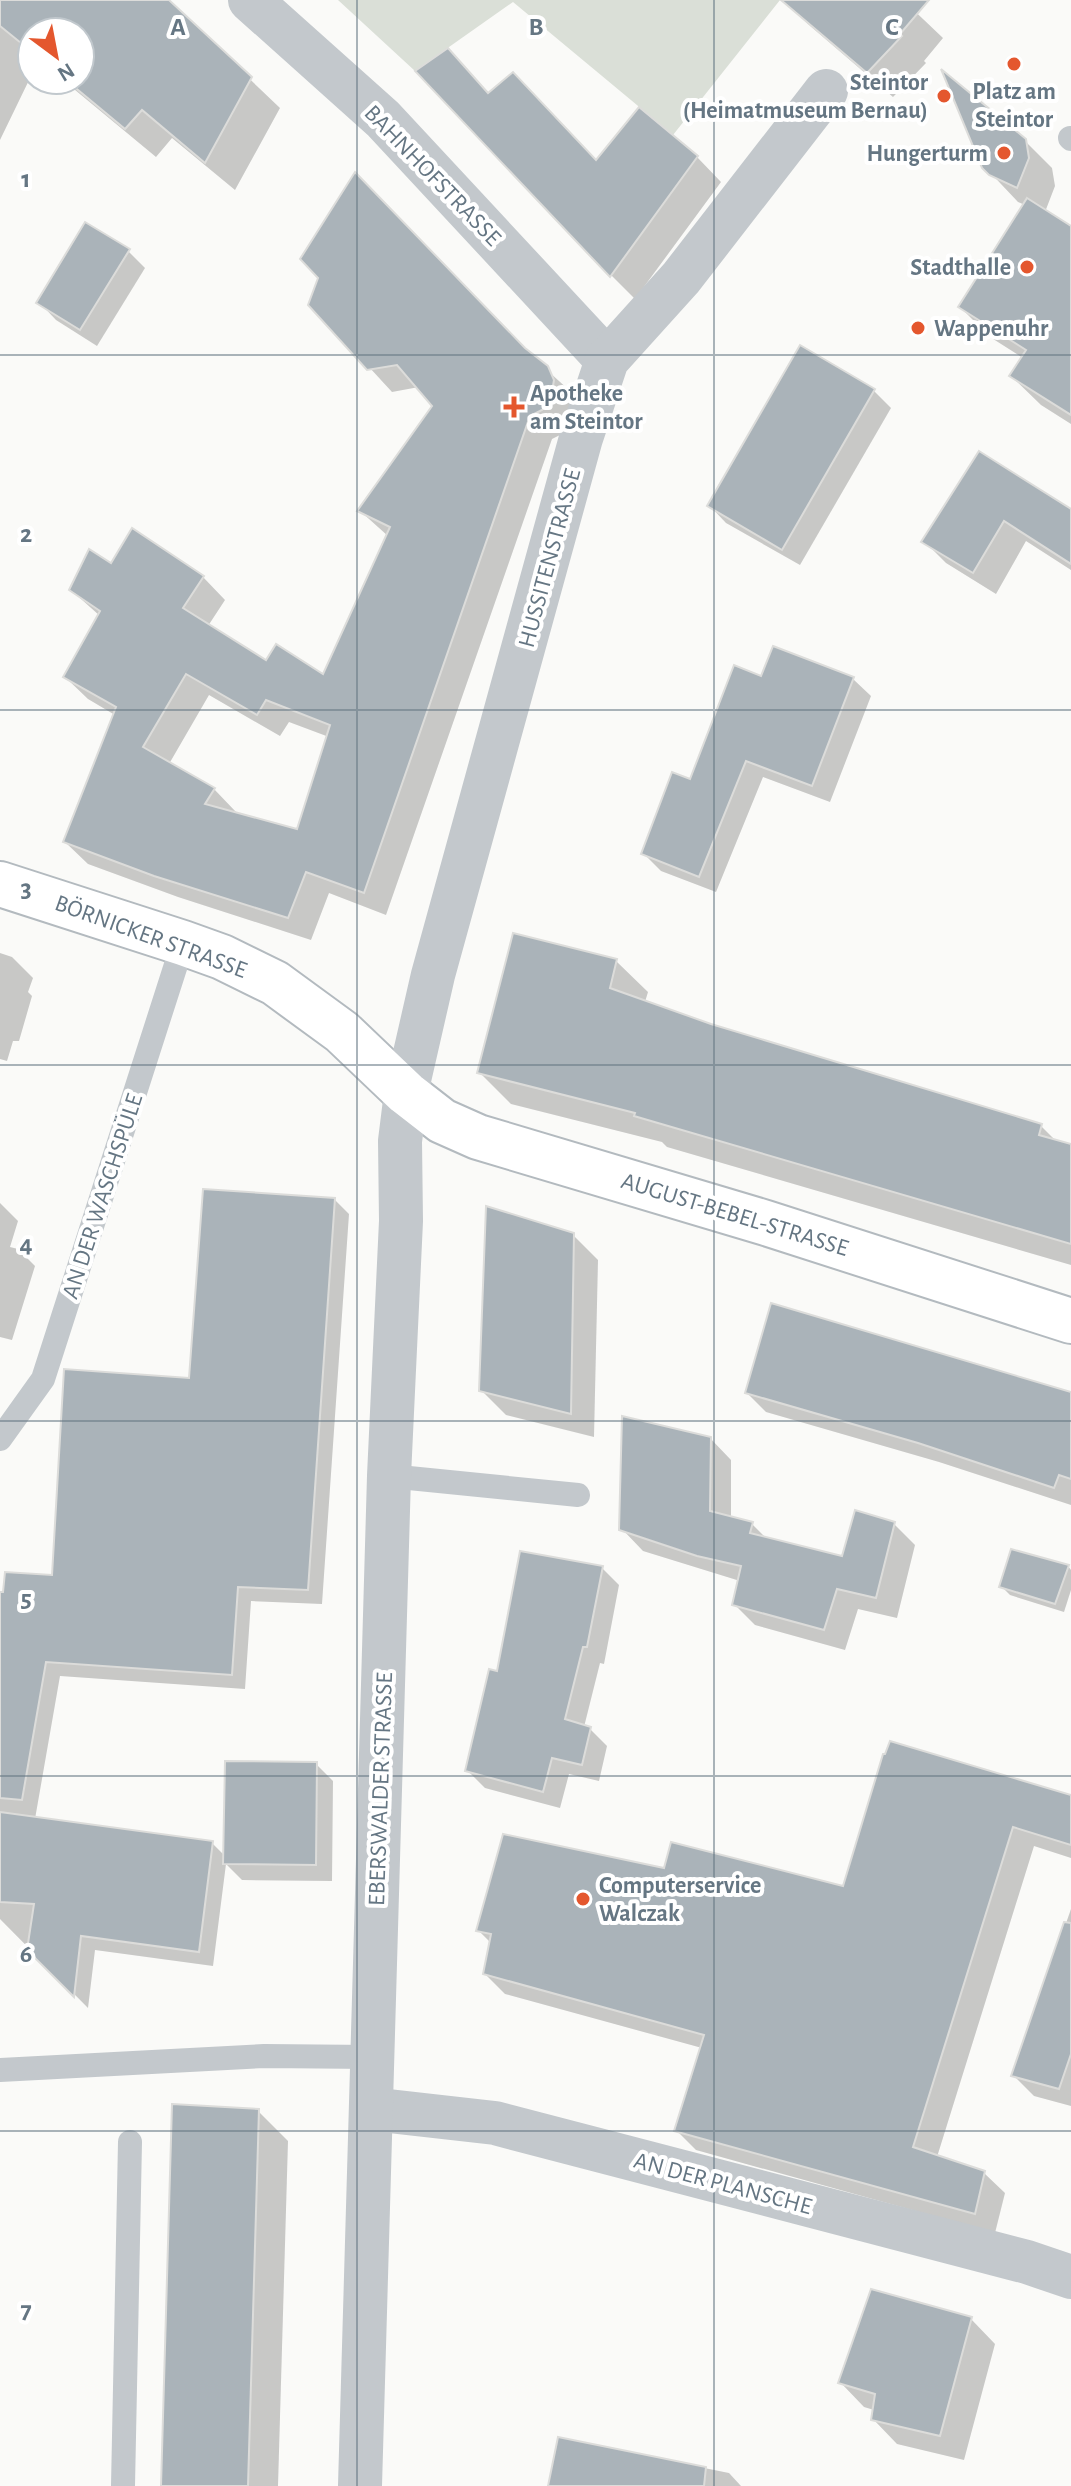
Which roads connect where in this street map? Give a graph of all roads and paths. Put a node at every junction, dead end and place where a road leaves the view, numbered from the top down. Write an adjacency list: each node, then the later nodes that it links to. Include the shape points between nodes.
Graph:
1 (250, 0): 3 (street, BAHNHOFSTRASSE, via 383,119)
2 (826, 91): 3 (street, HUSSITENSTRASSE, via 681,278)
3 (607, 360): 6 (street, HUSSITENSTRASSE, via 433,975)
4 (0, 884): 5 (main road, BÖRNICKER STRASSE)
5 (183, 943): 6 (main road, BÖRNICKER STRASSE, via 275,983 342,1032); 8 (lane, AN DER WASCHSPÜLE, via 43,1379)
6 (406, 1093): 7 (main road, AUGUST-BEBEL-STRASSE, via 442,1121 478,1137); 9 (street, EBERSWALDER STRASSE)
7 (1071, 1321)
8 (0, 1439)
9 (389, 1476): 10 (lane); 11 (street, EBERSWALDER STRASSE)
10 (578, 1495)
11 (372, 2057): 12 (lane, via 264,2056); 13 (street, EBERSWALDER STRASSE)
12 (0, 2070)
13 (371, 2109): 15 (street, AN DER PLANSCHE, via 495,2123); 17 (street, EBERSWALDER STRASSE)
14 (130, 2142): 16 (lane)
15 (1071, 2277)
16 (123, 2486)
17 (360, 2486)

